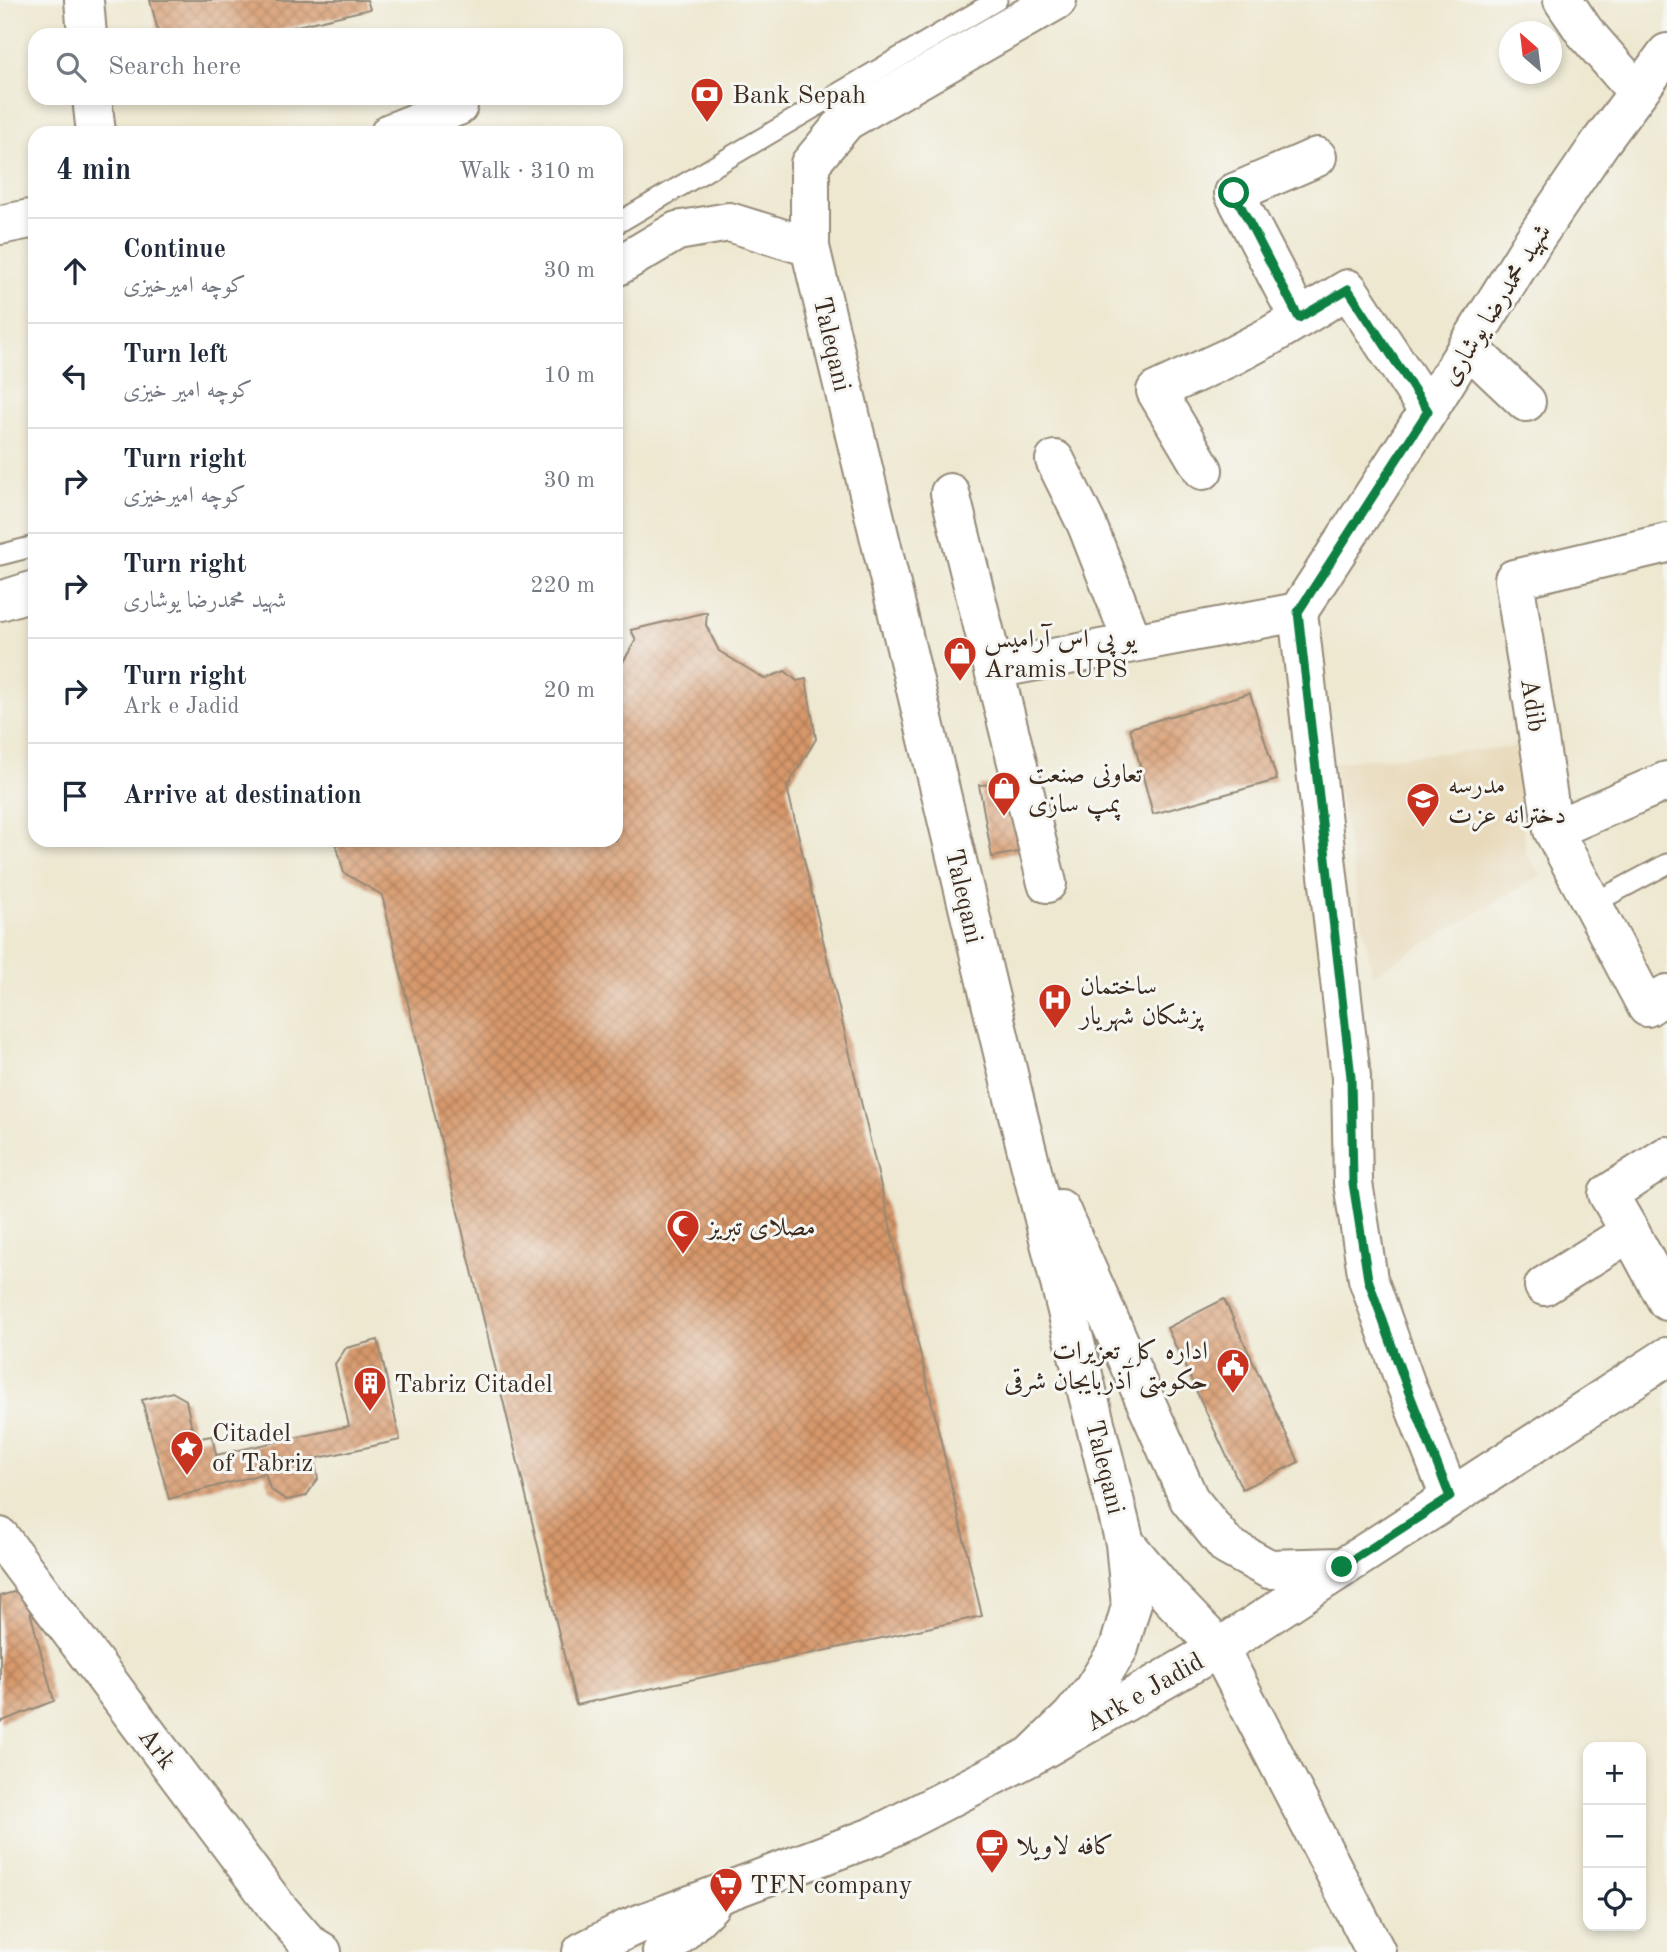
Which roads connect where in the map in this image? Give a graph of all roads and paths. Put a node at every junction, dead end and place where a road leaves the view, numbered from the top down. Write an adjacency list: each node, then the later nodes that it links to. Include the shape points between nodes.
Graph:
1 (84, 0): 5 (street)
2 (997, 0): 14 (lane)
3 (1057, 0): 16 (street, Taleqani, via 846,121 810,164)
4 (1563, 0): 7 (street)
5 (86, 28)
6 (1667, 53): 7 (street, شهید محمدرضا یوشاری)
7 (1637, 92): 19 (street, شهید محمدرضا یوشاری, via 1542,229)
8 (93, 105): 10 (street)
9 (458, 106): 11 (street)
10 (95, 126)
11 (408, 126)
12 (1317, 157): 18 (street, via 1234,193)
13 (28, 219): 15 (street)
14 (623, 220)
15 (0, 225)
16 (810, 247): 17 (street, via 729,222 677,231); 39 (street, Taleqani)
17 (623, 263)
18 (1299, 318): 21 (street, via 1348,289); 23 (street, via 1156,391)
19 (1468, 347): 20 (street); 21 (street, شهید محمدرضا یوشاری)
20 (1526, 402)
21 (1428, 411): 30 (street, شهید محمدرضا یوشاری)
22 (1055, 460): 31 (street, via 1087,525)
23 (1203, 470)
24 (950, 494): 32 (street)
25 (1667, 543): 34 (street, Adib, via 1514,579)
26 (28, 548): 27 (lane)
27 (0, 555)
28 (28, 592): 29 (street)
29 (0, 601)
30 (1298, 612): 31 (street); 45 (street, via 1351,1077 1353,1183 1368,1279)
31 (1133, 643): 32 (street)
32 (994, 669): 36 (street)
33 (1667, 781): 34 (street)
34 (1553, 830): 37 (street, Adib)
35 (1667, 864): 37 (lane)
36 (1047, 883)
37 (1592, 904): 38 (street, Adib)
38 (1657, 1000)
39 (1018, 1115): 47 (street, Taleqani); 48 (street, via 1189,1499 1227,1546 1269,1569)
40 (1667, 1156): 41 (street, via 1608,1194)
41 (1630, 1232): 42 (street); 43 (street)
42 (1544, 1286)
43 (1667, 1301)
44 (1667, 1357): 45 (street, Ark e Jadid)
45 (1450, 1497): 48 (street, Ark e Jadid)
46 (0, 1537): 52 (street, Ark)
47 (1125, 1543): 49 (street); 50 (street, Taleqani, via 1131,1606 1119,1648 1072,1716)
48 (1342, 1567): 49 (street, Ark e Jadid)
49 (1219, 1648): 50 (street, Ark e Jadid); 55 (street)
50 (1031, 1756): 51 (street, Ark e Jadid, via 874,1836)
51 (721, 1894): 53 (street, Ark e Jadid, via 629,1928); 54 (street)
52 (304, 1949)
53 (582, 1952)
54 (662, 1952)
55 (1376, 1952)

